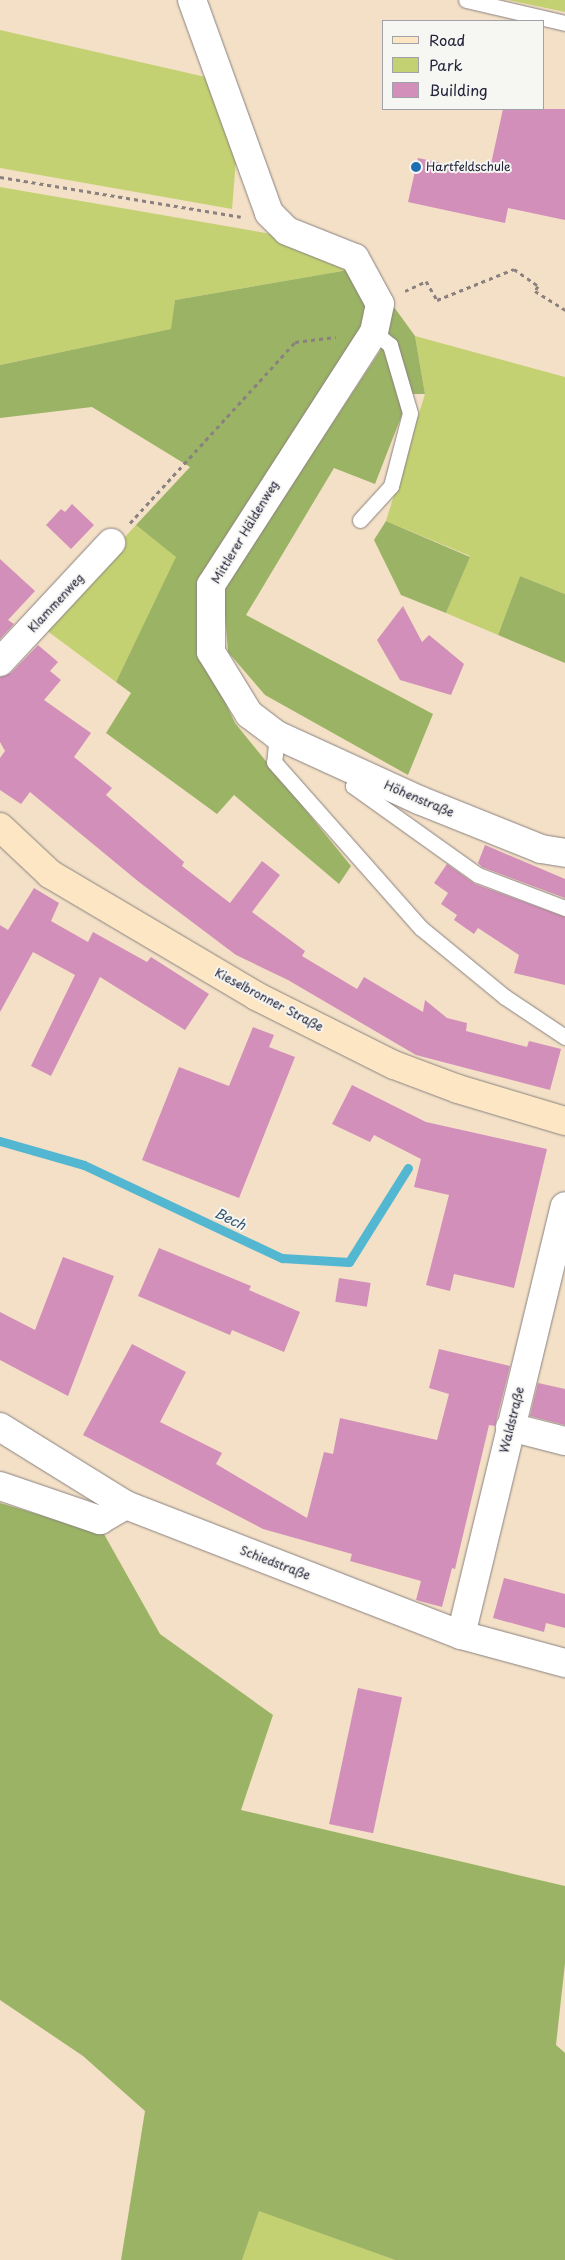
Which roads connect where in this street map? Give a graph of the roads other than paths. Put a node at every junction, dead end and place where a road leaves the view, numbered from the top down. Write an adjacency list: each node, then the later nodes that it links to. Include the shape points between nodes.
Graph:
1 (192, 0): 4 (street, via 269,213 287,231 355,258 380,304)
2 (466, 0): 3 (lane)
3 (565, 22)
4 (374, 332): 5 (lane, via 390,345 410,413 391,486); 8 (street, Mittlerer Häldenweg, via 211,584 211,652 249,714)
5 (360, 520)
6 (112, 543): 7 (street, Klammenweg)
7 (0, 662)
8 (277, 735): 9 (street, Höhenstraße); 13 (lane, via 274,762 421,928 505,997)
9 (361, 773): 11 (street, Höhenstraße, via 541,849); 12 (lane, via 353,786 478,875)
10 (0, 827): 14 (main road, Kieselbronner Straße, via 50,874 256,996 394,1065 458,1089)
11 (565, 853)
12 (565, 908)
13 (565, 1037)
14 (565, 1121)
15 (565, 1206): 17 (street, Waldstraße)
16 (0, 1427): 20 (street, Schiedstraße)
17 (510, 1427): 18 (street); 21 (street, Waldstraße)
18 (565, 1441)
19 (0, 1486): 20 (street, via 100,1520)
20 (126, 1505): 21 (street, Schiedstraße)
21 (461, 1635): 22 (street, Schiedstraße)
22 (565, 1663)

